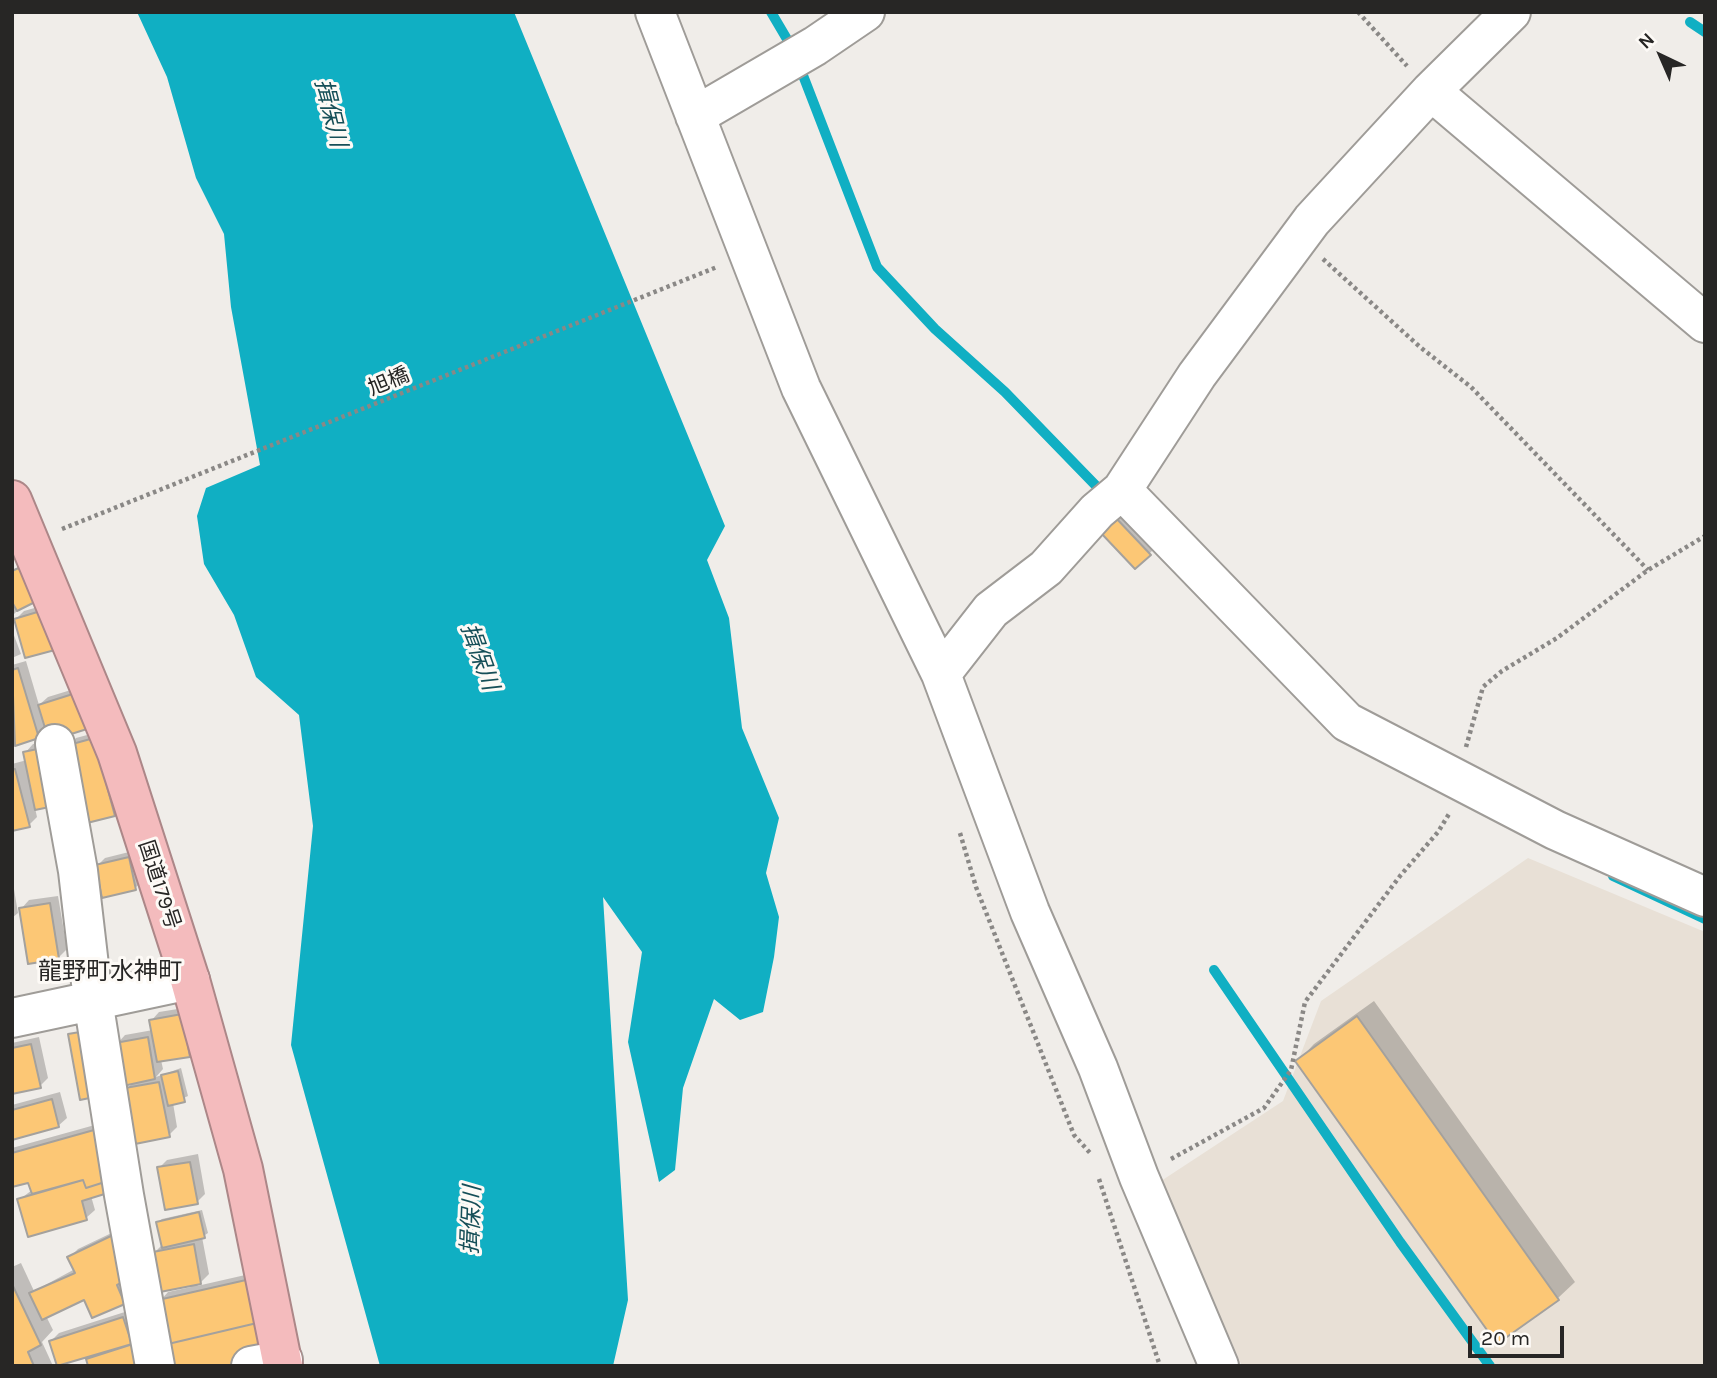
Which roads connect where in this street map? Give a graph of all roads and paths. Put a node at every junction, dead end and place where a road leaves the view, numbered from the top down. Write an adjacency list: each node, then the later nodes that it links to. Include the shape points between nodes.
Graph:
1 (655, 12): 6 (street)
2 (865, 12): 6 (street)
3 (1358, 12): 5 (path)
4 (1511, 12): 5 (street)
5 (1431, 92): 7 (street); 9 (street)
6 (695, 116): 15 (street, via 801,388)
7 (1300, 237): 11 (street); 14 (path, via 1420,347 1471,387)
8 (729, 263): 13 (path, 旭橋)
9 (1705, 323)
10 (12, 500): 13 (highway, 国道179号)
11 (1109, 501): 15 (street, via 1046,568 991,610); 17 (street, via 1347,722)
12 (1705, 536): 14 (path)
13 (35, 540): 19 (highway, 国道179号, via 117,753)
14 (1648, 570): 17 (path, via 1557,639 1483,687)
15 (941, 674): 22 (street, via 1030,912 1098,1068)
16 (55, 744): 20 (street, via 78,871)
17 (1454, 794): 18 (street, via 1555,830); 22 (path, via 1438,832 1305,1002 1291,1070 1277,1093 1264,1108)
18 (1705, 897)
19 (190, 980): 20 (street); 23 (highway, 国道179号, via 243,1169)
20 (93, 1000): 21 (street); 24 (street)
21 (12, 1018)
22 (1139, 1177): 25 (street)
23 (272, 1364)
24 (155, 1366)
25 (1219, 1366)

